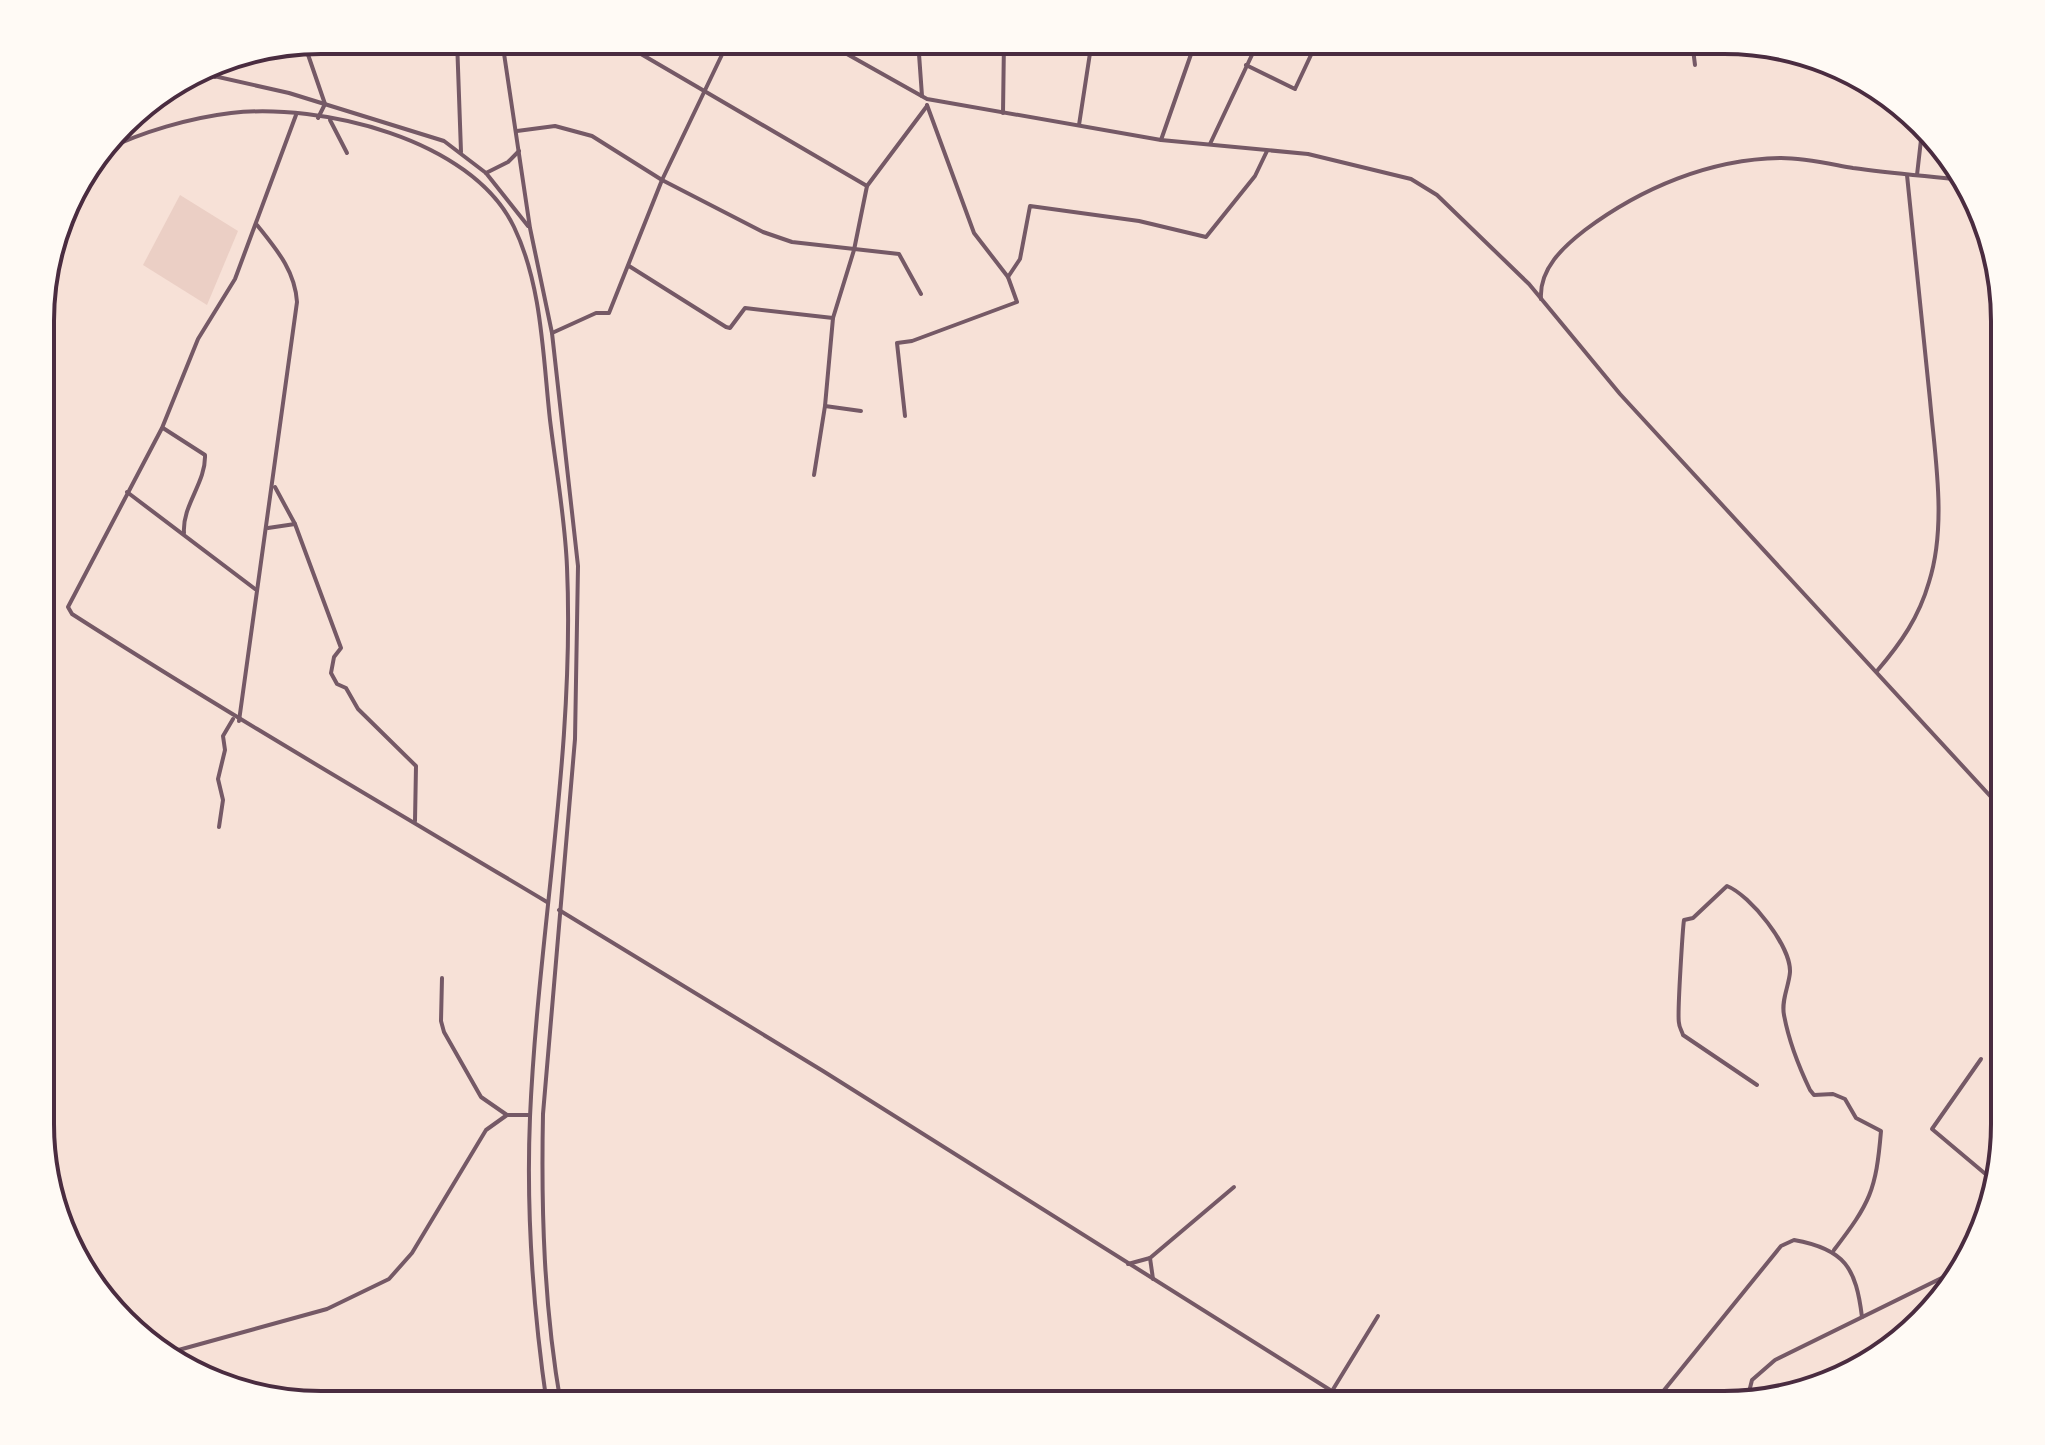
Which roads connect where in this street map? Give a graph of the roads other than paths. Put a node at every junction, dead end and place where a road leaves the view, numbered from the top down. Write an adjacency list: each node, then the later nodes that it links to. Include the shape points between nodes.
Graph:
1 (458, 54): 34 (street)
2 (504, 54): 26 (street)
3 (641, 54): 17 (street)
4 (722, 54): 17 (street)
5 (847, 54): 18 (street)
6 (920, 54): 18 (street)
7 (1004, 54): 20 (street)
8 (308, 55): 19 (street)
9 (1090, 55): 25 (street)
10 (1191, 55): 28 (street)
11 (1251, 55): 14 (street)
12 (1311, 55): 14 (street, via 1295,89)
13 (1694, 55): 15 (street)
14 (1246, 65): 31 (street)
15 (1695, 65)
16 (215, 77): 19 (street)
17 (705, 92): 40 (street); 41 (street)
18 (925, 100): 20 (street); 41 (street); 46 (street, via 974,233)
19 (325, 104): 22 (street); 24 (street)
20 (1003, 113): 25 (street)
21 (296, 115): 22 (street); 30 (street, via 229,113); 42 (street)
22 (318, 118): 23 (street)
23 (329, 119): 27 (street); 35 (street)
24 (388, 122): 27 (street); 34 (street, via 425,132)
25 (1079, 125): 28 (street)
26 (516, 131): 32 (street); 40 (street, via 555,126 592,136)
27 (385, 132): 67 (street, via 438,152 490,193 519,238 535,300 567,568 562,742)
28 (1161, 140): 31 (street)
29 (1921, 141): 38 (street)
30 (124, 142)
31 (1210, 144): 33 (street)
32 (519, 151): 36 (street); 43 (street)
33 (1267, 151): 46 (street, via 1255,176 1206,237 1139,221 1030,206 1020,259); 48 (street, via 1308,154 1411,179 1449,205)
34 (461, 152): 36 (street)
35 (347, 153)
36 (486, 173): 43 (street)
37 (1907, 175): 38 (street); 48 (street, via 1784,158 1732,163 1670,182 1611,211 1559,253 1540,288); 62 (street, via 1936,466 1935,548 1918,612)
38 (1917, 175): 39 (street)
39 (1949, 179)
40 (662, 180): 44 (street, via 763,232 792,242); 45 (street)
41 (867, 186): 44 (street)
42 (257, 225): 54 (street, via 225,298 198,339); 56 (street, via 285,261 297,302)
43 (530, 228): 50 (street)
44 (854, 250): 47 (street, via 899,254); 49 (street)
45 (629, 266): 49 (street, via 726,327 745,308); 50 (street, via 609,313 596,313)
46 (1008, 277): 53 (street, via 1017,302 897,343)
47 (921, 294)
48 (1542, 301): 62 (street, via 1620,394)
49 (833, 318): 51 (street)
50 (552, 333): 68 (street, via 578,566 575,739)
51 (825, 406): 52 (street); 55 (street)
52 (861, 411)
53 (905, 416)
54 (162, 428): 57 (street); 60 (street, via 205,455 183,517)
55 (814, 475)
56 (274, 484): 58 (street); 59 (street)
57 (126, 492): 60 (street); 63 (street, via 68,603 70,611)
58 (295, 524): 59 (street); 65 (street, via 341,648 331,673 358,709 416,766)
59 (268, 528): 61 (street)
60 (184, 533): 61 (street)
61 (255, 589): 63 (street)
62 (1877, 671): 64 (street)
63 (236, 720): 65 (street); 66 (street, via 223,736)
64 (1990, 796)
65 (415, 821): 67 (street)
66 (219, 827)
67 (547, 902): 71 (street)
68 (559, 910): 72 (street); 80 (street)
69 (442, 978): 74 (street, via 444,1032 481,1097)
70 (1981, 1059): 76 (street, via 1932,1129)
71 (534, 1067): 72 (street); 75 (street)
72 (547, 1069): 88 (street, via 542,1232)
73 (1757, 1085): 78 (street, via 1683,1035 1679,1023 1684,920 1693,918 1727,886 1748,902 1785,950 1790,969 1784,1015 1810,1090 1845,1099 1856,1118 1881,1131 1867,1207)
74 (507, 1115): 75 (street); 85 (street, via 486,1130 412,1253 389,1279 327,1309)
75 (530, 1115): 87 (street, via 531,1277)
76 (1986, 1175)
77 (1234, 1187): 79 (street)
78 (1834, 1250): 84 (street, via 1858,1283); 90 (street, via 1794,1240 1781,1246)
79 (1150, 1258): 80 (street); 82 (street)
80 (1128, 1264): 82 (street)
81 (1941, 1278): 84 (street)
82 (1153, 1280): 89 (street)
83 (1378, 1316): 89 (street)
84 (1862, 1317): 86 (street, via 1765,1366)
85 (180, 1350)
86 (1750, 1389)
87 (545, 1390)
88 (559, 1390)
89 (1332, 1391)
90 (1663, 1391)

